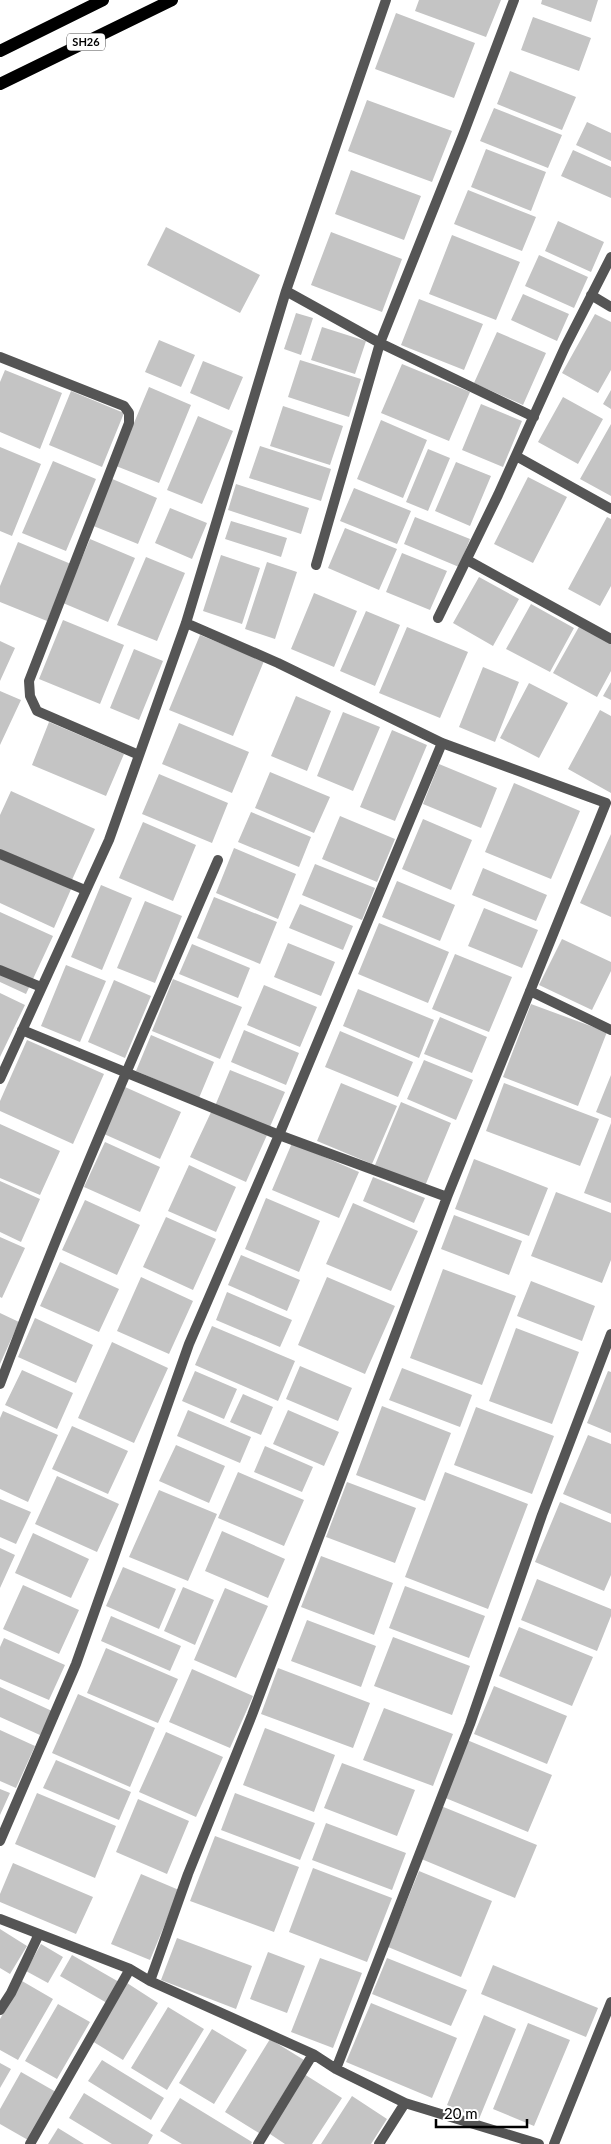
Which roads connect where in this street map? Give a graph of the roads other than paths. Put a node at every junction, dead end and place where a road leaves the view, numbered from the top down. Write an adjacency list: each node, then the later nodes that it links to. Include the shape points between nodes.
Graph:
1 (102, 0): 5 (main road, SH26)
2 (172, 0): 6 (main road, SH26)
3 (386, 0): 8 (street)
4 (514, 0): 11 (street, via 464,135)
5 (0, 52)
6 (0, 84)
7 (611, 257): 9 (street)
8 (286, 291): 11 (street); 19 (street)
9 (590, 295): 10 (street); 13 (street)
10 (611, 307)
11 (380, 343): 13 (street); 17 (street)
12 (0, 357): 22 (street, via 124,406 129,413 129,423 29,681 30,696 37,711)
13 (534, 417): 14 (street)
14 (516, 456): 15 (street); 16 (street)
15 (611, 508)
16 (467, 560): 18 (street); 20 (street)
17 (316, 565)
18 (438, 618)
19 (186, 623): 21 (street, via 278,663); 22 (street)
20 (611, 639)
21 (442, 743): 23 (street); 34 (street)
22 (139, 755): 26 (street, via 109,840)
23 (608, 804): 29 (street)
24 (0, 854): 26 (street)
25 (218, 860): 32 (street)
26 (85, 890): 28 (street)
27 (0, 970): 28 (street)
28 (41, 988): 30 (street)
29 (530, 991): 31 (street); 35 (street)
30 (22, 1030): 32 (street); 33 (street)
31 (611, 1030)
32 (126, 1074): 34 (street); 37 (street)
33 (0, 1079)
34 (279, 1135): 35 (street); 38 (street, via 189,1344 76,1664)
35 (447, 1197): 42 (street)
36 (611, 1334): 46 (street, via 542,1515 470,1724)
37 (0, 1384)
38 (0, 1841)
39 (0, 1919): 40 (street)
40 (39, 1934): 41 (street); 44 (street)
41 (130, 1969): 42 (street); 49 (street)
42 (150, 1981): 45 (street)
43 (611, 2002): 53 (street)
44 (0, 2010)
45 (313, 2054): 46 (street); 50 (street)
46 (336, 2069): 47 (street)
47 (405, 2103): 48 (street); 51 (street)
48 (524, 2142): 52 (street)
49 (30, 2144)
50 (258, 2144)
51 (379, 2144)
52 (539, 2144)
53 (554, 2144)

